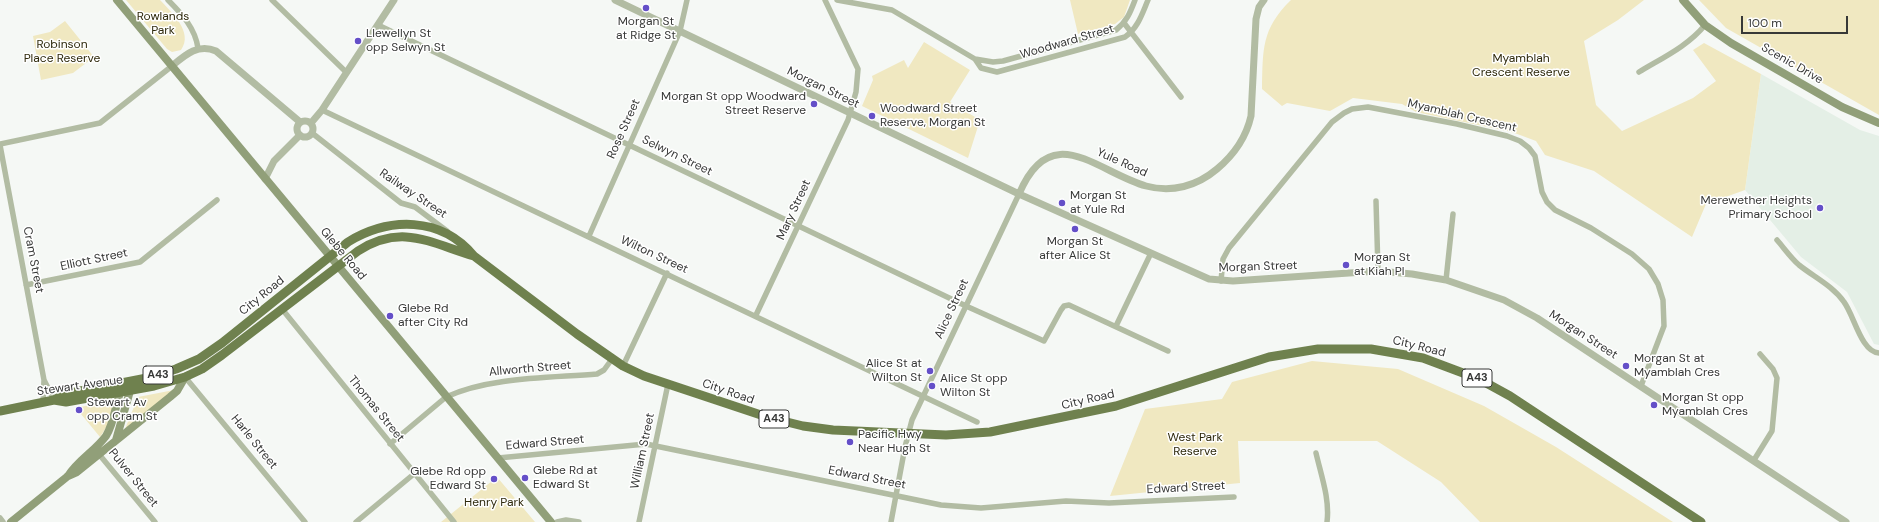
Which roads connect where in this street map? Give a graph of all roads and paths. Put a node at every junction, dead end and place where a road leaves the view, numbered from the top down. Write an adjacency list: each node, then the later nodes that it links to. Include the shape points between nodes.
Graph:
1 (117, 0): 20 (main road, Glebe Road)
2 (168, 0): 18 (street, via 196,35)
3 (272, 0): 21 (street)
4 (394, 0): 14 (street)
5 (615, 0): 16 (street, Morgan Street)
6 (687, 0): 16 (street, Rose Street)
7 (825, 0): 25 (street, Mary Street, via 858,69 856,92)
8 (837, 0): 19 (street, Woodward Street, via 892,10)
9 (1135, 0): 13 (street, Woodward Street)
10 (1148, 0): 17 (street, Woodward Street)
11 (1264, 0): 34 (street, Yule Road, via 1256,19 1251,116 1247,130 1236,150 1212,173 1191,185 1162,188 1135,182 1095,162 1071,154 1062,154 1048,157 1038,164 1029,174)
12 (1683, 0): 15 (main road, Scenic Drive)
13 (1124, 23): 17 (street); 19 (street, Woodward Street, via 1116,30 1003,61)
14 (378, 25): 21 (street); 32 (street, Selwyn Street)
15 (1705, 25): 22 (street, via 1680,48); 28 (main road, Scenic Drive, via 1730,43 1842,107)
16 (680, 32): 25 (street, Morgan Street); 32 (street, Rose Street)
17 (1132, 32): 19 (street, Woodward Street, via 1125,37 997,72 981,68); 23 (street)
18 (198, 48): 20 (street, via 187,53); 26 (street, via 212,49 220,53)
19 (975, 59)
20 (172, 66): 31 (street, via 100,123); 33 (main road, Glebe Road)
21 (346, 72): 24 (street)
22 (1639, 72)
23 (1181, 97)
24 (322, 110): 27 (street); 39 (street, Wilton Street)
25 (850, 113): 34 (street, Morgan Street); 38 (street, Mary Street)
26 (300, 122): 27 (street, via 306,120); 30 (street, via 296,129)
27 (311, 123): 29 (street)
28 (1879, 123)
29 (312, 133): 30 (street, via 306,137); 41 (street, Railway Street, via 401,203 415,207)
30 (300, 135): 33 (street, via 274,162)
31 (0, 145): 50 (street, Cram Street)
32 (629, 145): 38 (street, Selwyn Street); 39 (street, Rose Street)
33 (265, 179): 43 (main road, Glebe Road)
34 (1019, 194): 42 (street, Morgan Street); 51 (street, Alice Street)
35 (217, 200): 50 (street, Elliott Street, via 140,262)
36 (1376, 201): 46 (street)
37 (1453, 214): 48 (street)
38 (798, 226): 51 (street, Selwyn Street); 53 (street, Mary Street)
39 (589, 236): 47 (street, Wilton Street)
40 (1777, 240): 56 (street, via 1798,264 1836,292 1845,302 1867,347)
41 (464, 244): 43 (highway, City Road / A43, via 433,228 395,224 359,235); 44 (highway, City Road / A43)
42 (1151, 253): 49 (street, Morgan Street, via 1209,279); 54 (street)
43 (329, 256): 45 (main road, Glebe Road); 62 (highway, City Road / A43, via 211,352 176,369)
44 (474, 256): 45 (highway, City Road / A43, via 436,242 399,237 379,240 365,246); 58 (highway, City Road / A43)
45 (338, 266): 52 (highway, A43); 68 (main road, Glebe Road)
46 (1378, 272): 48 (street, Morgan Street); 49 (street, Morgan Street)
47 (667, 273): 53 (street, Wilton Street); 59 (street)
48 (1446, 280): 64 (street, Morgan Street, via 1504,300 1537,318)
49 (1221, 281): 64 (street, Myamblah Crescent, via 1223,259 1229,248 1332,122 1344,113 1352,109 1376,108 1507,136 1520,141 1535,156 1542,192 1555,210 1591,228 1632,254 1649,269 1658,284 1663,300 1664,326)
50 (26, 285): 61 (street, Cram Street)
51 (966, 306): 54 (street, Selwyn Street, via 1044,341 1064,306 1069,305); 67 (street, Alice Street)
52 (282, 309): 60 (highway, A43, via 222,356); 75 (street, Thomas Street)
53 (756, 315): 67 (street, Wilton Street)
54 (1116, 326): 55 (street)
55 (1168, 351)
56 (1879, 353)
57 (1760, 354): 80 (street, via 1777,378 1772,431)
58 (612, 359): 59 (highway, City Road / A43); 68 (street, Allworth Street, via 604,370 597,374 487,384 467,388)
59 (623, 366): 63 (highway, City Road / A43)
60 (185, 377): 65 (highway, Stewart Avenue / A43); 74 (main road, via 177,391); 88 (street, Harle Street)
61 (44, 380): 69 (street, Cram Street); 70 (street, Cram Street)
62 (124, 383): 65 (main road); 66 (main road); 69 (highway, City Road / A43, via 65,394)
63 (668, 384): 73 (highway, City Road / A43, via 767,417 803,426); 76 (street, William Street)
64 (1641, 386): 80 (street, Morgan Street)
65 (130, 391): 66 (highway, Stewart Avenue / A43); 74 (main road)
66 (119, 393): 69 (highway, Stewart Avenue / A43, via 66,402); 77 (main road, via 112,423)
67 (923, 396): 72 (street, Wilton Street); 73 (street, Alice Street)
68 (446, 397): 75 (street, Allworth Street); 79 (main road, Glebe Road)
69 (54, 400): 70 (highway, Stewart Avenue / A43)
70 (43, 402): 71 (highway, Stewart Avenue / A43)
71 (0, 411)
72 (977, 422)
73 (908, 434): 82 (street, Alice Street); 97 (highway, City Road / A43, via 960,435 1004,430 1116,406 1248,363 1284,354 1318,348 1371,349 1423,358 1479,379 1510,396)
74 (116, 440): 77 (main road)
75 (390, 444): 81 (street, Thomas Street)
76 (656, 447): 79 (street, Edward Street, via 646,444); 82 (street, Edward Street); 94 (street, William Street)
77 (97, 452): 86 (main road, via 73,467 68,476); 87 (street, Pulver Street)
78 (1316, 453): 96 (street, via 1328,512)
79 (498, 458): 91 (main road, Glebe Road)
80 (1754, 460): 98 (street, Morgan Street)
81 (415, 473): 89 (street); 90 (street, Thomas Street)
82 (897, 495): 83 (street, Edward Street, via 941,505 981,508 1066,501 1109,503); 95 (street, Alice Street)
83 (1234, 497)
84 (0, 518): 85 (street)
85 (3, 522)
86 (11, 522)
87 (155, 522)
88 (306, 522)
89 (356, 522)
90 (454, 522)
91 (551, 522)
92 (557, 522): 93 (street)
93 (579, 522)
94 (639, 522)
95 (891, 522)
96 (1327, 522)
97 (1701, 522)
98 (1846, 522)

